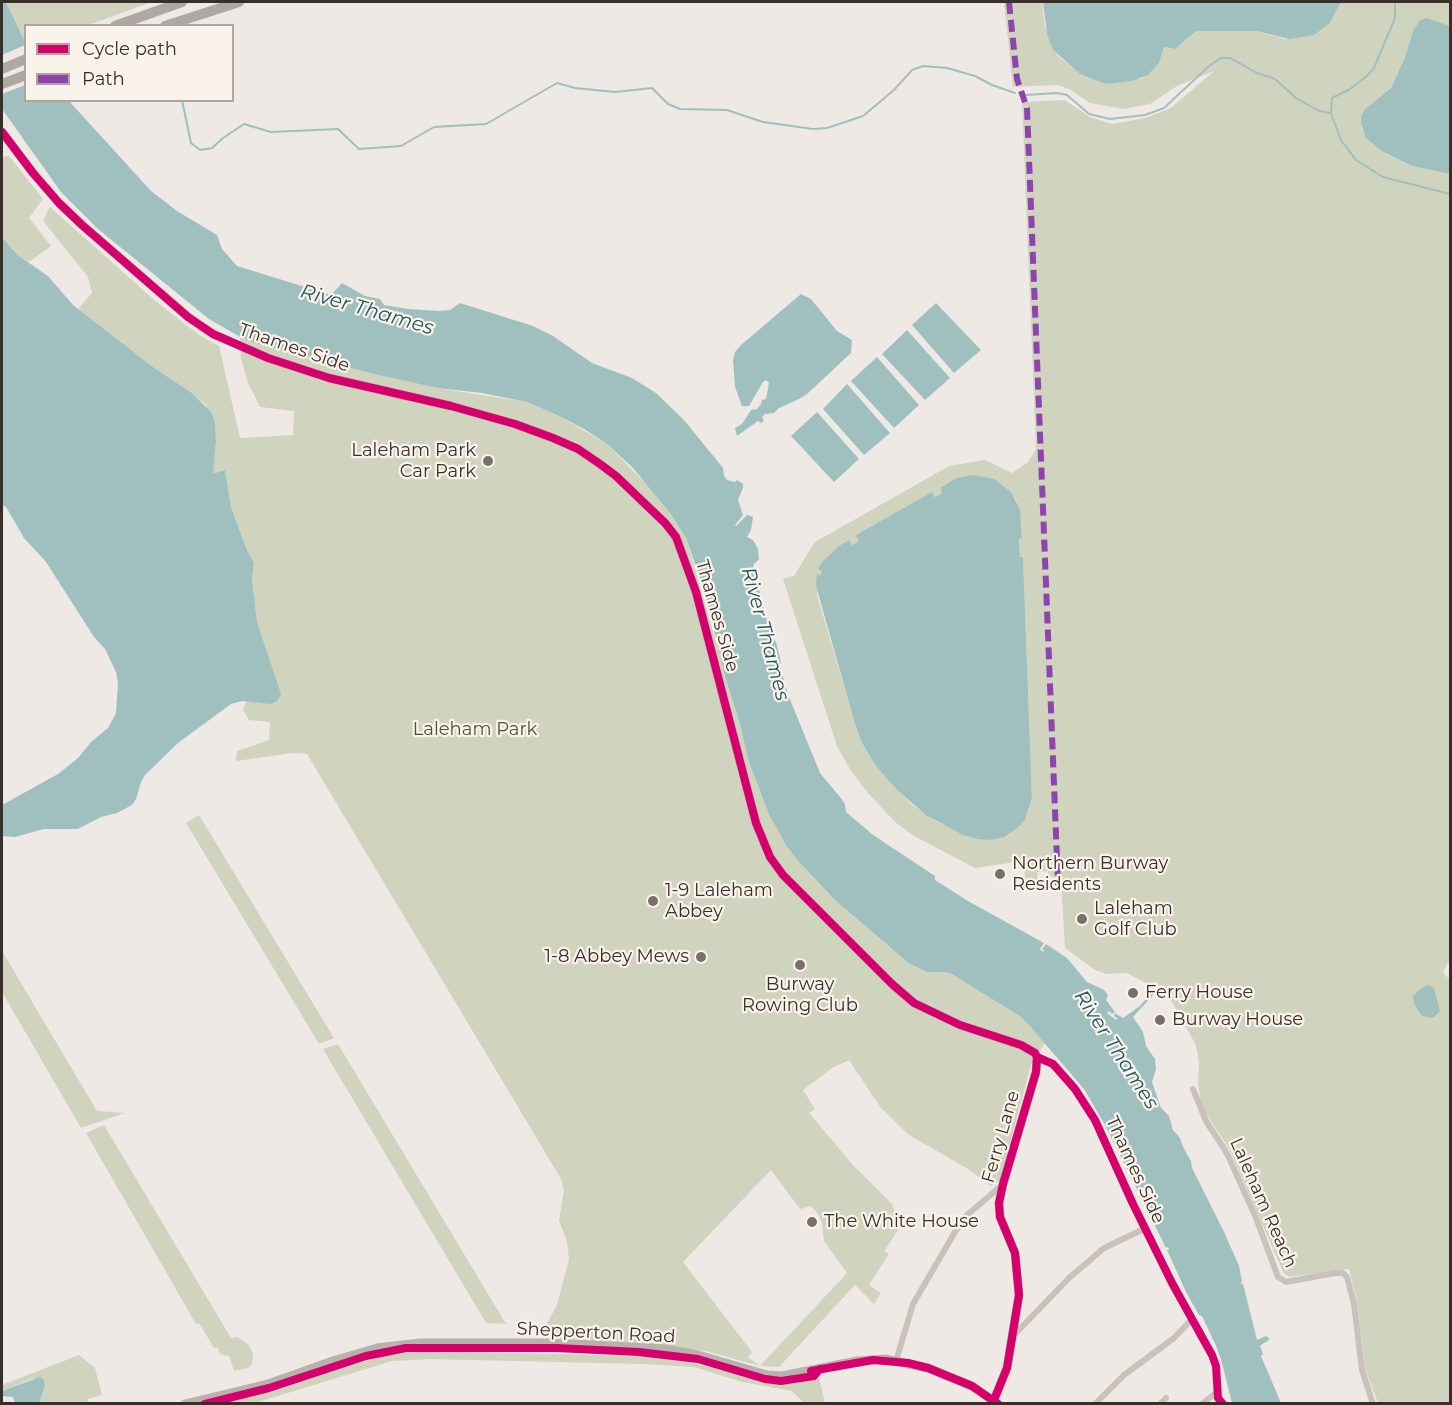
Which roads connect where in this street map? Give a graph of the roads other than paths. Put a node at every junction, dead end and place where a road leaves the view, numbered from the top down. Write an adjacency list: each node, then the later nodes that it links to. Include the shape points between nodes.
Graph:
1 (182, 2): 3 (highway)
2 (239, 2): 4 (highway)
3 (120, 24)
4 (171, 24)
5 (24, 60): 6 (highway)
6 (2, 69)
7 (24, 76): 8 (highway)
8 (2, 84)
9 (2, 132): 10 (street, Thames Side, via 39,181 82,225 213,334 328,378 450,405 525,427 578,449 616,477 665,523 684,555 756,823 778,868 914,1003 960,1025 1021,1045)
10 (1037, 1057): 12 (street, Ferry Lane); 13 (street, Thames Side, via 1053,1064 1095,1120)
11 (1193, 1089): 23 (street, Laleham Reach, via 1206,1121 1231,1162 1278,1277 1286,1282 1335,1273 1347,1277 1362,1370)
12 (1003, 1184): 14 (street, Ferry Lane, via 1000,1217 1015,1253 1019,1279); 15 (street, via 966,1216 955,1232 913,1304)
13 (1146, 1228): 14 (street, via 1104,1248); 20 (street, Thames Side, via 1192,1319)
14 (1014, 1335): 18 (street, Ferry Lane)
15 (896, 1360): 18 (street, Shepperton Road, via 939,1372); 19 (street, Shepperton Road, via 857,1361 782,1376 698,1355 640,1347 405,1343 364,1351 268,1384)
16 (1217, 1392): 22 (street)
17 (1166, 1398): 21 (street)
18 (996, 1402)
19 (185, 1404)
20 (1095, 1404)
21 (1160, 1404)
22 (1202, 1404)
23 (1373, 1404)

